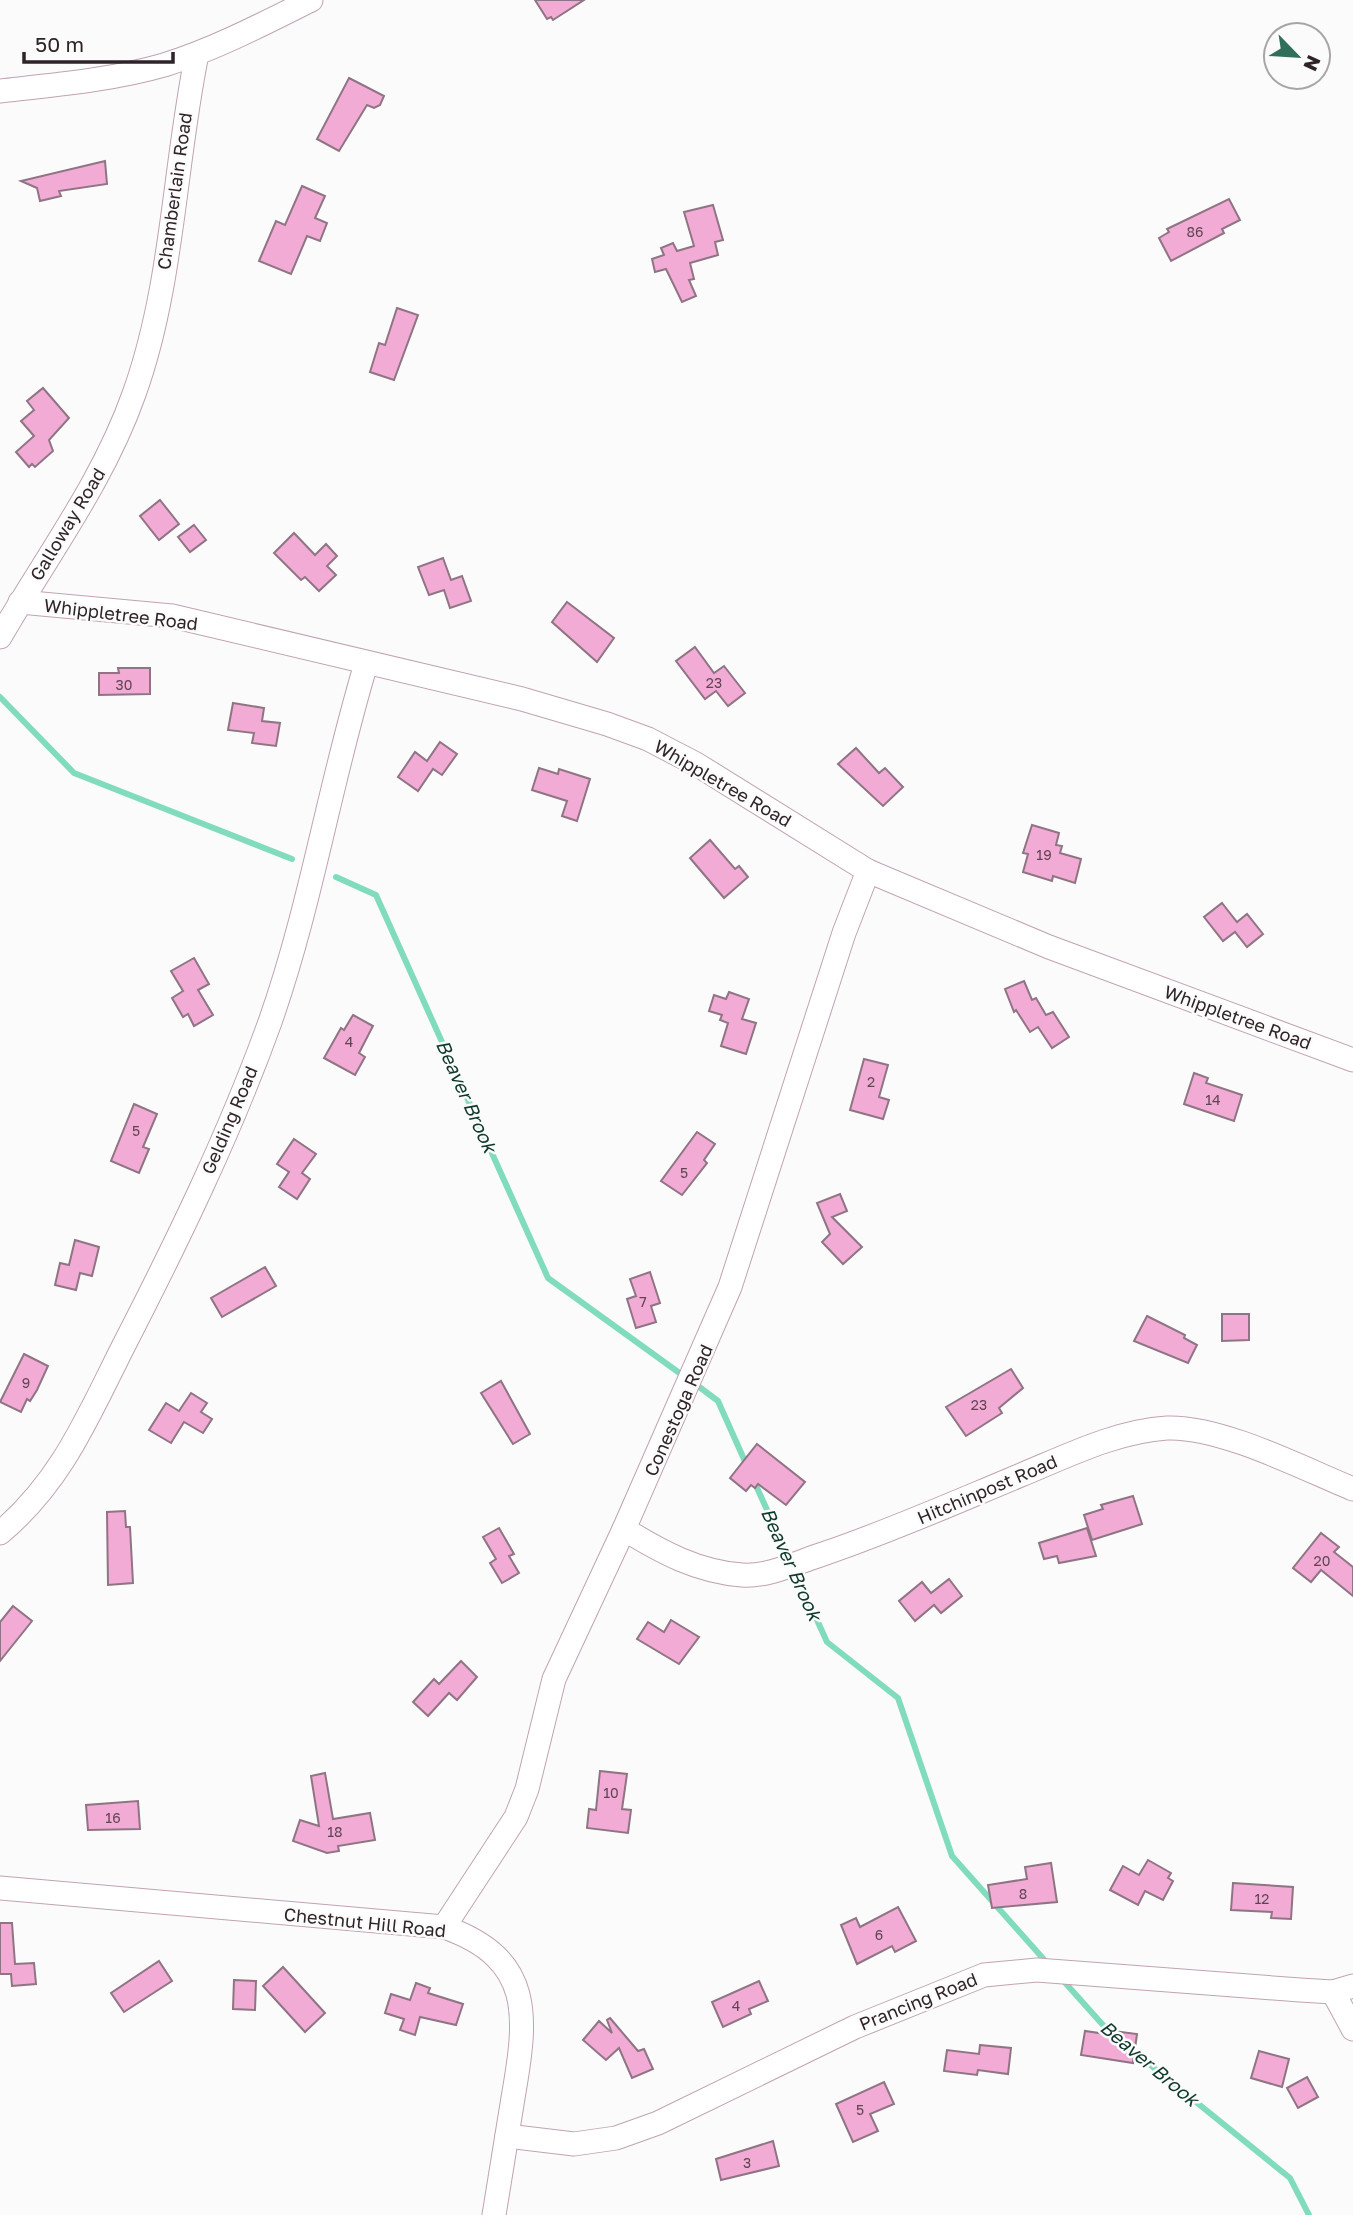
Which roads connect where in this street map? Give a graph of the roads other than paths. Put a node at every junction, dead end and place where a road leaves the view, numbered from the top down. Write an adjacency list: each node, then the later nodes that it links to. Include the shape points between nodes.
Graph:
1 (311, 0): 2 (street)
2 (197, 54): 3 (street, via 130,73); 4 (street, Chamberlain Road, via 156,319)
3 (0, 91)
4 (113, 448): 5 (street, Galloway Road)
5 (20, 602): 6 (street, Galloway Road); 7 (street, Whippletree Road, via 172,616)
6 (0, 637)
7 (366, 664): 8 (street, Whippletree Road, via 522,699 648,739); 12 (street, Gelding Road, via 270,1020 228,1128 74,1443 36,1501)
8 (867, 871): 9 (street, Whippletree Road, via 1049,947); 11 (street, Conestoga Road, via 730,1287)
9 (1353, 1060)
10 (1353, 1489): 11 (street, Hitchinpost Road, via 1211,1432 1165,1428 1073,1454 860,1541 765,1573 744,1575 692,1565)
11 (624, 1530): 14 (street, Conestoga Road, via 554,1679 516,1817)
12 (0, 1533)
13 (0, 1888): 14 (street, Chestnut Hill Road)
14 (444, 1927): 17 (street, Chestnut Hill Road, via 493,1953 506,1966 521,2000 522,2045)
15 (1343, 1989): 16 (street); 17 (street, Prancing Road, via 1037,1970 984,1975 855,2027 658,2123 616,2138 574,2144)
16 (1353, 2029)
17 (507, 2136): 18 (street, Chestnut Hill Road)
18 (494, 2215)

